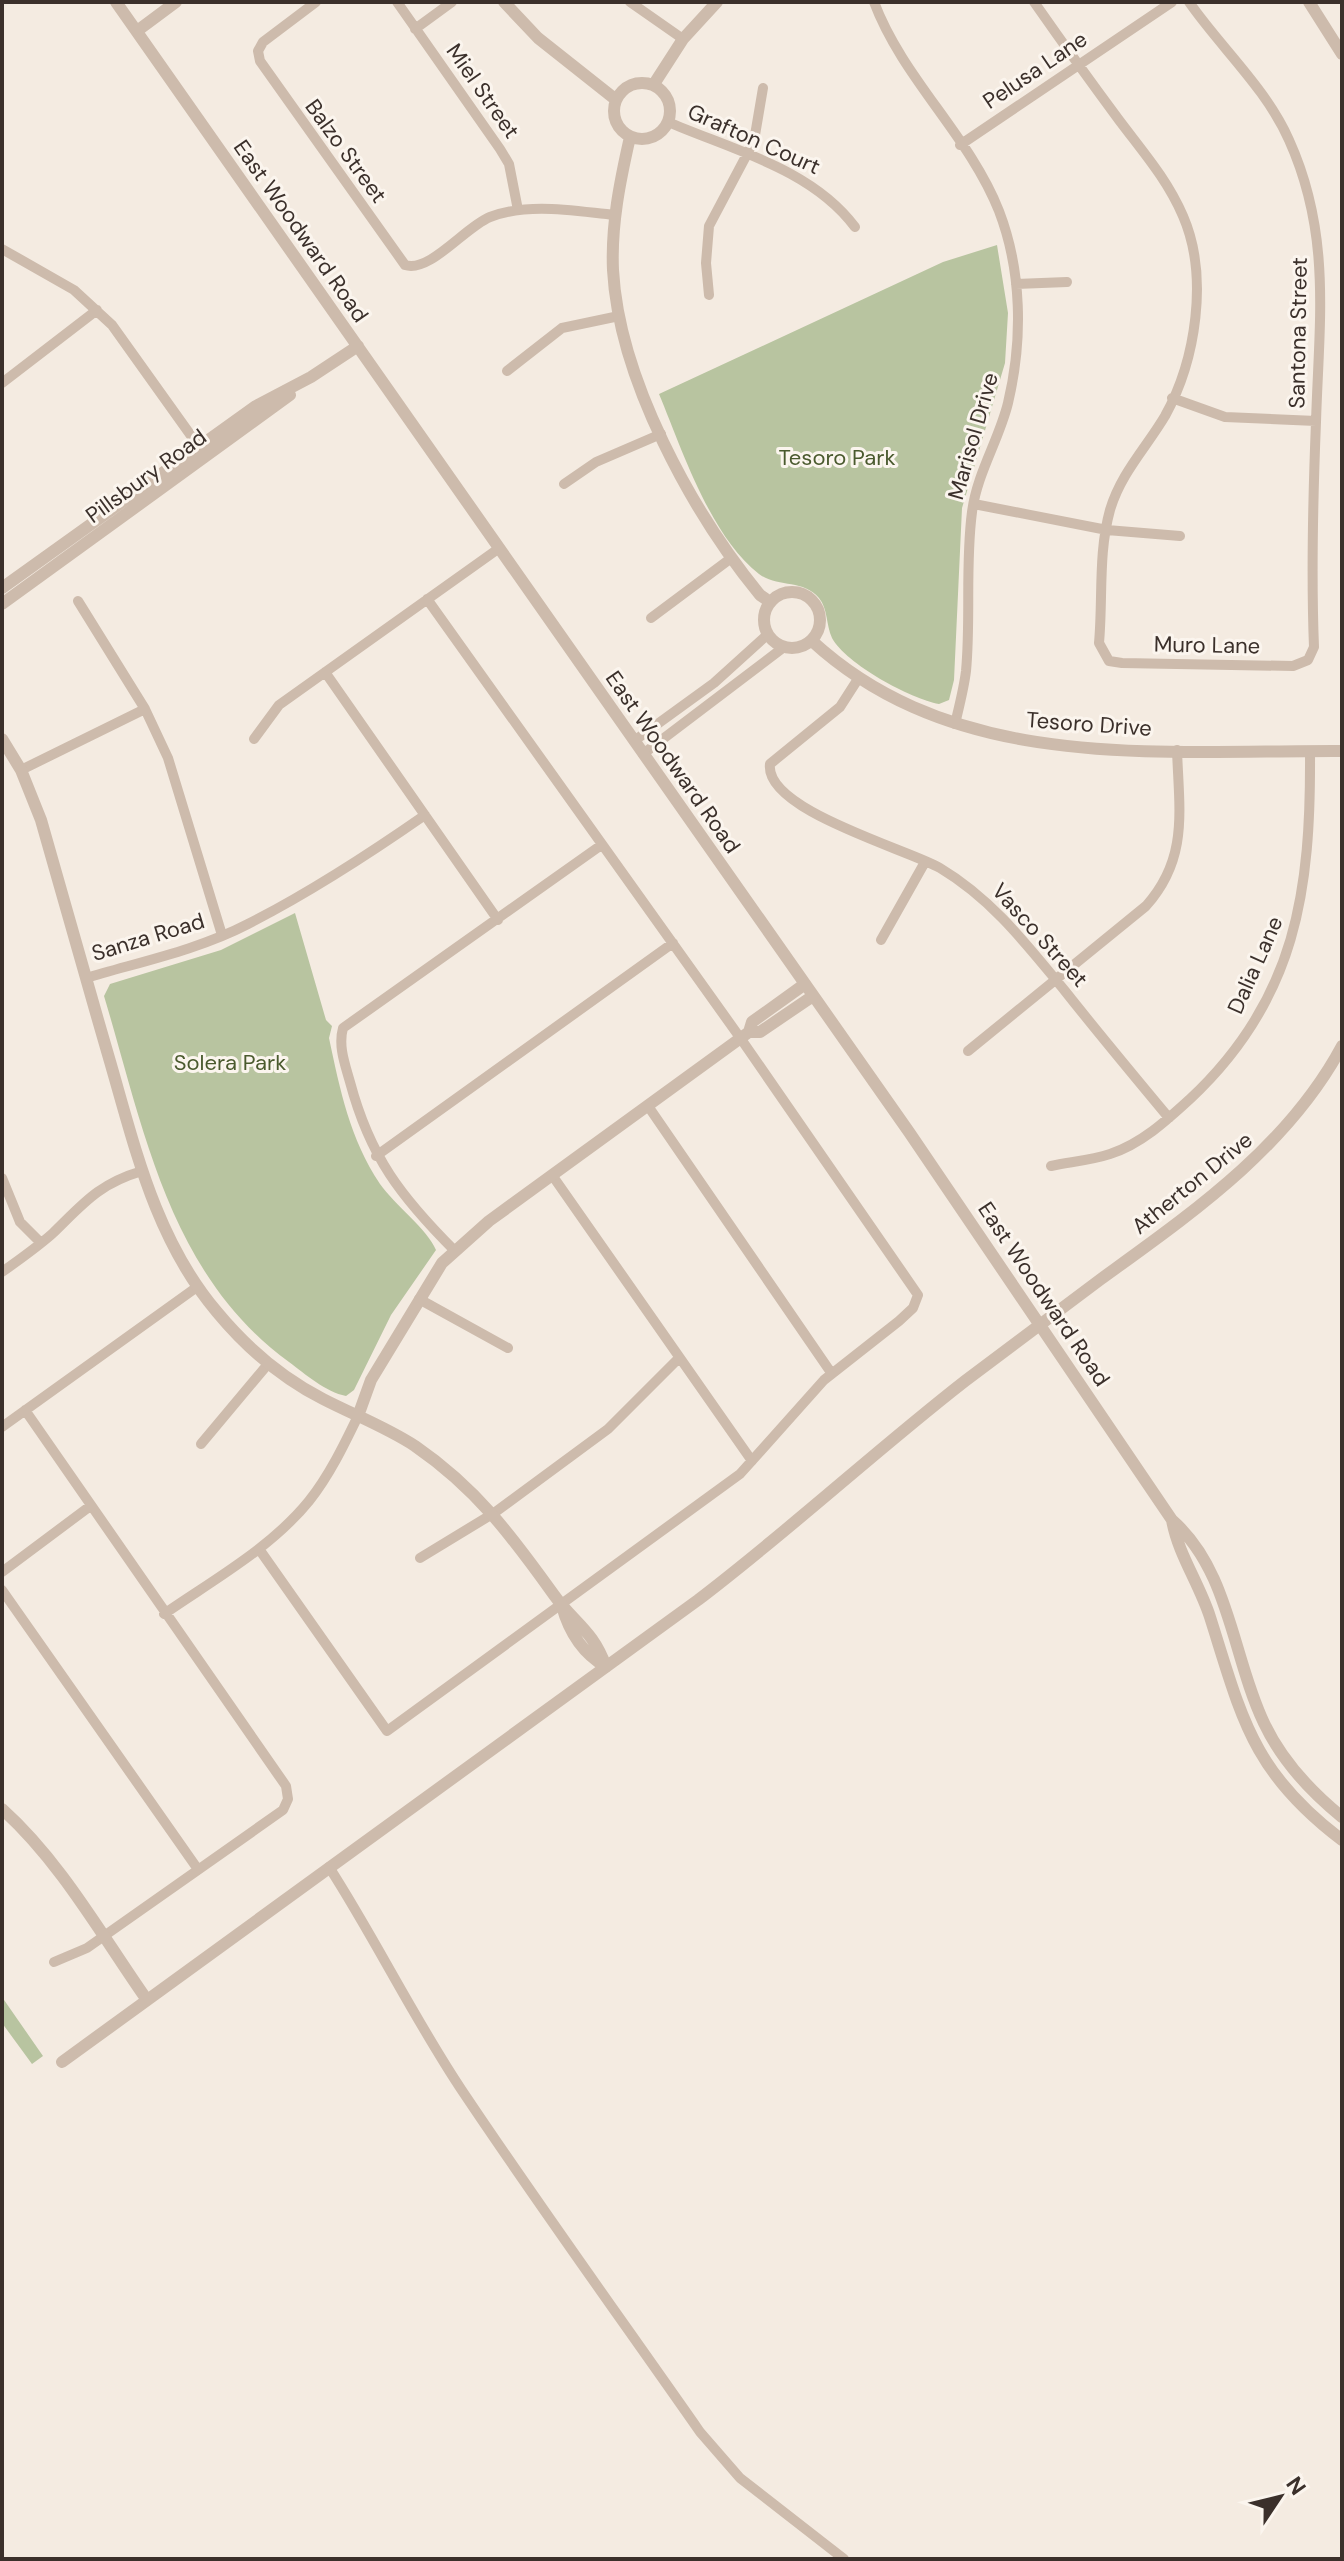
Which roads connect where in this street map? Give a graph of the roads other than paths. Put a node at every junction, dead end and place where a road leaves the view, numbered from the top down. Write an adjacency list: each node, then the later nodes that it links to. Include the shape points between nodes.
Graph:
1 (116, 2): 15 (street, East Woodward Road)
2 (176, 2): 15 (street)
3 (316, 2): 26 (street, Balzo Street, via 258,51 274,85 398,258 412,267 426,264 482,222)
4 (397, 2): 14 (street, Miel Street)
5 (452, 2): 14 (street)
6 (504, 2): 21 (street, via 538,38)
7 (630, 2): 16 (street)
8 (717, 2): 16 (street)
9 (874, 2): 24 (street, Marisol Drive, via 898,51)
10 (1034, 2): 18 (street)
11 (1172, 2): 18 (street, Pelusa Lane)
12 (1189, 2): 39 (street, Santona Street, via 1263,95 1305,180 1319,242 1323,306)
13 (1309, 2): 17 (street)
14 (415, 29): 26 (street, Miel Street, via 509,164)
15 (137, 31): 35 (street, East Woodward Road)
16 (683, 39): 19 (street)
17 (1342, 54)
18 (1078, 65): 24 (street, Pelusa Lane); 38 (street, via 1163,175 1189,232 1197,308)
19 (654, 84): 21 (street, via 632,84); 22 (street, via 669,100)
20 (763, 88): 25 (street)
21 (615, 99): 23 (street, via 615,121)
22 (668, 122): 23 (street, via 653,138); 25 (street, Grafton Court)
23 (630, 137): 27 (street)
24 (960, 145): 31 (street, Marisol Drive, via 998,209)
25 (748, 157): 28 (street, Grafton Court, via 821,190); 32 (street, via 709,226)
26 (518, 210): 27 (street)
27 (615, 215): 34 (street, via 613,269)
28 (855, 227)
29 (2, 249): 33 (street, via 49,273)
30 (1067, 282): 31 (street)
31 (1016, 284): 43 (street, Marisol Drive, via 1018,343 1008,404)
32 (709, 295)
33 (97, 310): 37 (street); 41 (street)
34 (619, 316): 36 (street, via 562,328); 40 (street)
35 (358, 346): 41 (street, Pillsbury Road, via 256,406); 46 (street, East Woodward Road)
36 (507, 371)
37 (2, 383)
38 (1172, 398): 39 (street, via 1225,417); 44 (street, via 1128,467)
39 (1316, 421): 57 (street, Santona Street)
40 (661, 434): 42 (street, via 596,462); 47 (street, via 706,526)
41 (203, 453): 48 (street, Pillsbury Road); 52 (street, Pillsbury Road)
42 (564, 484)
43 (974, 504): 44 (street); 61 (street, Marisol Drive, via 966,671)
44 (1107, 530): 45 (street); 57 (street, Muro Lane, via 1099,643 1109,661 1263,666 1302,664)
45 (1180, 536)
46 (498, 549): 49 (street); 64 (street, East Woodward Road)
47 (730, 559): 51 (street); 53 (street)
48 (2, 588)
49 (427, 599): 58 (street); 71 (street)
50 (78, 601): 60 (street)
51 (770, 602): 54 (street, via 764,618); 55 (street, via 795,592 812,599 820,625)
52 (2, 604)
53 (651, 618)
54 (768, 634): 56 (street); 64 (street, via 714,683)
55 (812, 641): 56 (street, via 799,648); 59 (street, Tesoro Drive)
56 (784, 647): 68 (street)
57 (1312, 655)
58 (325, 672): 63 (street, via 279,705); 70 (street)
59 (858, 679): 61 (street, Tesoro Drive); 72 (street, Vasco Street, via 840,707 781,754 769,770 791,799)
60 (145, 709): 69 (street); 74 (street, via 168,758)
61 (955, 724): 65 (street, Tesoro Drive, via 1054,746)
62 (2, 739): 69 (street)
63 (254, 739)
64 (634, 741): 68 (street, East Woodward Road)
65 (1177, 750): 66 (street, Tesoro Drive); 78 (street, via 1180,827 1170,872 1146,906)
66 (1310, 751): 67 (street, Tesoro Drive); 85 (street, Dalia Lane, via 1308,867 1286,956 1236,1048)
67 (1342, 751)
68 (643, 754): 79 (street, East Woodward Road)
69 (21, 770): 77 (street, via 41,820)
70 (425, 815): 73 (street); 74 (street, Sanza Road, via 365,856)
71 (600, 846): 73 (street); 76 (street)
72 (925, 862): 75 (street); 78 (street, Vasco Street, via 984,898)
73 (498, 920): 86 (street, via 343,1028 346,1069)
74 (222, 935): 77 (street, Sanza Road)
75 (881, 940)
76 (673, 943): 81 (street); 86 (street)
77 (86, 978): 88 (street)
78 (1056, 981): 83 (street); 85 (street, Vasco Street)
79 (805, 984): 80 (street, East Woodward Road); 81 (street, via 752,1022)
80 (813, 996): 81 (street, via 760,1032); 96 (street, East Woodward Road)
81 (745, 1036): 84 (street); 100 (street, via 918,1295 899,1321)
82 (1342, 1046): 96 (street, Atherton Drive, via 1303,1108 1265,1151 1157,1239)
83 (968, 1051)
84 (648, 1106): 89 (street); 100 (street)
85 (1169, 1118): 87 (street, Dalia Lane, via 1111,1154)
86 (376, 1156): 92 (street, via 411,1206)
87 (1051, 1166)
88 (142, 1171): 91 (street, via 90,1195); 94 (street, via 168,1238)
89 (552, 1175): 92 (street); 98 (street)
90 (2, 1178): 91 (street, via 20,1222)
91 (41, 1243): 93 (street)
92 (455, 1251): 95 (street)
93 (2, 1272)
94 (197, 1287): 99 (street); 101 (street)
95 (419, 1299): 97 (street); 102 (street, via 371,1380)
96 (1040, 1323): 108 (street, East Woodward Road); 115 (street, Atherton Drive, via 874,1452 760,1553)
97 (508, 1348)
98 (679, 1358): 105 (street); 107 (street, via 608,1429)
99 (268, 1364): 102 (street); 104 (street)
100 (832, 1374): 105 (street)
101 (25, 1410): 103 (street); 106 (street)
102 (358, 1416): 107 (street, via 414,1445); 109 (street, via 308,1502)
103 (2, 1427)
104 (201, 1444)
105 (752, 1461): 113 (street)
106 (89, 1507): 111 (street); 114 (street)
107 (494, 1513): 110 (street); 113 (street)
108 (1172, 1520): 117 (street, East Woodward Road, via 1192,1537 1210,1570 1265,1724 1302,1782); 118 (street, East Woodward Road, via 1176,1544 1210,1615 1249,1735 1288,1794)
109 (259, 1549): 113 (street, via 387,1731); 114 (street)
110 (420, 1558)
111 (2, 1572)
112 (2, 1590): 120 (street)
113 (562, 1606): 115 (street, via 567,1625 588,1657)
114 (164, 1614): 120 (street, via 286,1786 288,1799 283,1810)
115 (606, 1667): 119 (street, Atherton Drive)
116 (2, 1811): 121 (street, via 30,1836)
117 (1342, 1817)
118 (1342, 1840)
119 (329, 1867): 123 (street, Atherton Drive); 125 (street, via 462,2090 700,2432 740,2478)
120 (197, 1868): 121 (street)
121 (102, 1937): 122 (street); 123 (street)
122 (54, 1962)
123 (147, 2000): 124 (street, Atherton Drive)
124 (62, 2062)
125 (844, 2559)

